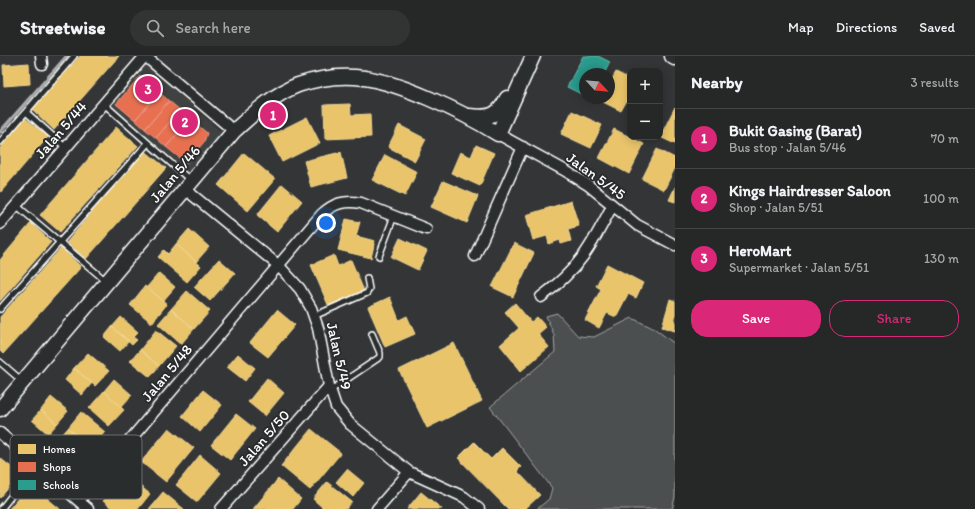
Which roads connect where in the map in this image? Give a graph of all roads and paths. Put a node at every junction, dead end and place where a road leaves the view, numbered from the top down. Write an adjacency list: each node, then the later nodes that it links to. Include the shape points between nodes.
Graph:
1 (74, 56): 6 (lane)
2 (145, 56): 5 (street, Jalan 5/44); 8 (street)
3 (525, 56): 7 (street, via 501,110 491,116)
4 (533, 56): 9 (street)
5 (104, 104): 11 (lane); 13 (street, Jalan 5/44)
6 (26, 112): 10 (lane); 13 (lane)
7 (469, 116): 8 (street, Jalan 5/46, via 387,82 358,76 328,77 297,85 260,108); 9 (street, Jalan 5/46)
8 (234, 131): 14 (street, Jalan 5/46)
9 (498, 134): 12 (street, Jalan 5/45)
10 (0, 142)
11 (148, 143): 14 (lane); 20 (lane)
12 (522, 147): 16 (street, Jalan 5/45, via 588,185); 23 (street)
13 (66, 148): 15 (street, Jalan 5/44)
14 (188, 185): 24 (street, Jalan 5/49); 26 (street, Jalan 5/46)
15 (16, 205): 18 (street, Jalan 5/44); 20 (lane)
16 (612, 206): 21 (street, Jalan 5/45, via 637,225); 27 (street, via 590,248 579,263 562,282)
17 (394, 216): 19 (street, Jalan 5/48); 22 (lane); 24 (street, Jalan 5/48, via 350,201 330,207)
18 (0, 224)
19 (426, 228)
20 (59, 242): 26 (lane); 28 (lane)
21 (675, 245)
22 (379, 256)
23 (475, 256)
24 (278, 265): 29 (street, Jalan 5/49, via 300,289); 36 (street, Jalan 5/48)
25 (367, 278): 29 (lane, via 369,289 366,293)
26 (107, 282): 32 (street, Jalan 5/46)
27 (541, 297)
28 (0, 309)
29 (314, 316): 33 (street, Jalan 5/49)
30 (372, 334): 33 (lane, via 380,357)
31 (0, 362): 32 (lane)
32 (22, 382): 34 (street, Jalan 5/46)
33 (330, 388): 38 (street, Jalan 5/49, via 336,407 350,424); 43 (street, Jalan 5/50)
34 (0, 409)
35 (0, 433): 37 (street)
36 (134, 435)
37 (10, 441)
38 (409, 472): 44 (street); 45 (street, Jalan 5/49, via 464,497)
39 (10, 498): 41 (lane)
40 (79, 500): 42 (street)
41 (1, 509)
42 (88, 509)
43 (221, 509)
44 (377, 509)
45 (479, 509)

